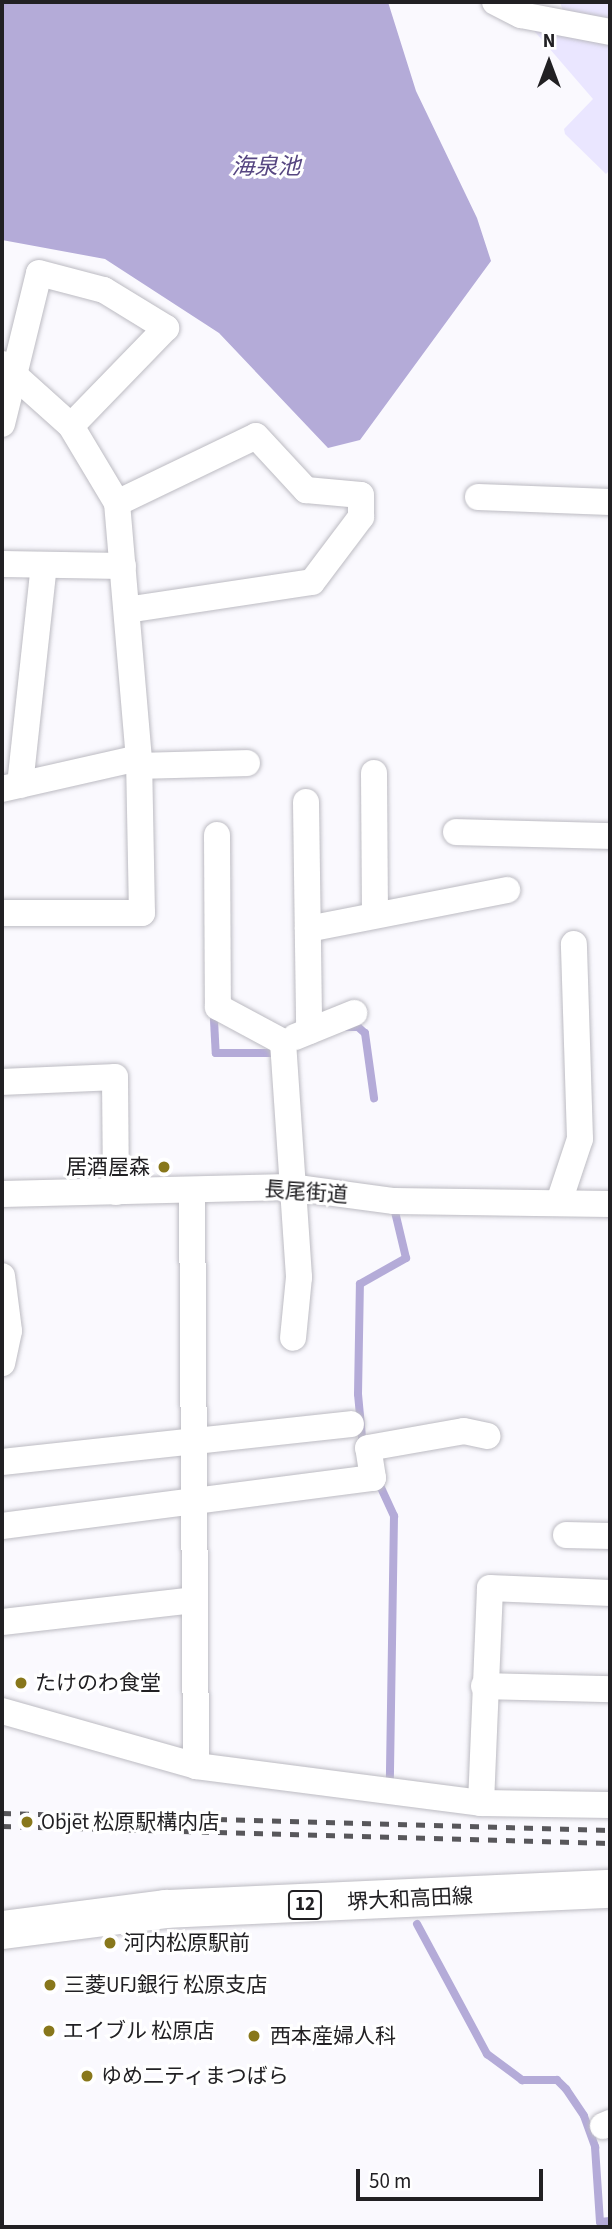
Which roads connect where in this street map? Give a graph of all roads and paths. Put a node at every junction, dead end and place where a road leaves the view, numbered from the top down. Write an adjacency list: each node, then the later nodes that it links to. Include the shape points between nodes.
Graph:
1 (495, 2): 2 (street, via 521,15)
2 (610, 32)
3 (8, 370): 4 (street); 5 (street); 5 (street, via 39,273 104,290 166,328)
4 (2, 424)
5 (71, 426): 8 (street)
6 (478, 497): 7 (street)
7 (610, 502)
8 (117, 503): 11 (street); 12 (street, via 256,436 306,490 361,495 361,517 312,582)
9 (2, 564): 10 (street)
10 (44, 565): 11 (street); 16 (street)
11 (123, 566): 12 (street)
12 (127, 610): 13 (street)
13 (140, 762): 14 (street); 16 (street); 22 (street, via 142,913)
14 (247, 764)
15 (374, 773): 23 (street)
16 (11, 787)
17 (306, 802): 24 (street)
18 (456, 832): 20 (street)
19 (218, 835): 28 (street, via 218,1007)
20 (610, 835)
21 (507, 890): 23 (street)
22 (2, 913)
23 (375, 915): 24 (street)
24 (308, 929): 27 (street)
25 (575, 944): 34 (street, via 580,1139)
26 (354, 1013): 27 (street)
27 (309, 1031): 28 (street)
28 (283, 1042): 30 (street)
29 (2, 1082): 32 (street, via 115,1077)
30 (290, 1187): 31 (street, 長尾街道); 34 (street, 長尾街道, via 394,1201); 37 (street, via 299,1277)
31 (192, 1191): 32 (street, 長尾街道); 41 (street)
32 (116, 1192): 33 (street, 長尾街道)
33 (2, 1194)
34 (559, 1202): 35 (street, 長尾街道)
35 (610, 1204)
36 (2, 1276): 38 (street, via 9,1331)
37 (293, 1338)
38 (2, 1363)
39 (351, 1424): 41 (street)
40 (487, 1436): 43 (street, via 464,1431 368,1448 373,1478)
41 (191, 1441): 42 (street); 43 (street)
42 (2, 1462)
43 (192, 1503): 44 (street); 48 (street)
44 (2, 1526)
45 (566, 1535): 46 (street)
46 (610, 1536)
47 (610, 1593): 50 (street, via 490,1588)
48 (194, 1600): 49 (street); 53 (street)
49 (2, 1622)
50 (484, 1686): 51 (street); 54 (street)
51 (610, 1689)
52 (2, 1712): 53 (street)
53 (196, 1766): 54 (street)
54 (481, 1803): 55 (street)
55 (610, 1805)
56 (610, 1889): 57 (main road, 堺大和高田線 / 12, via 166,1909)
57 (2, 1930)

